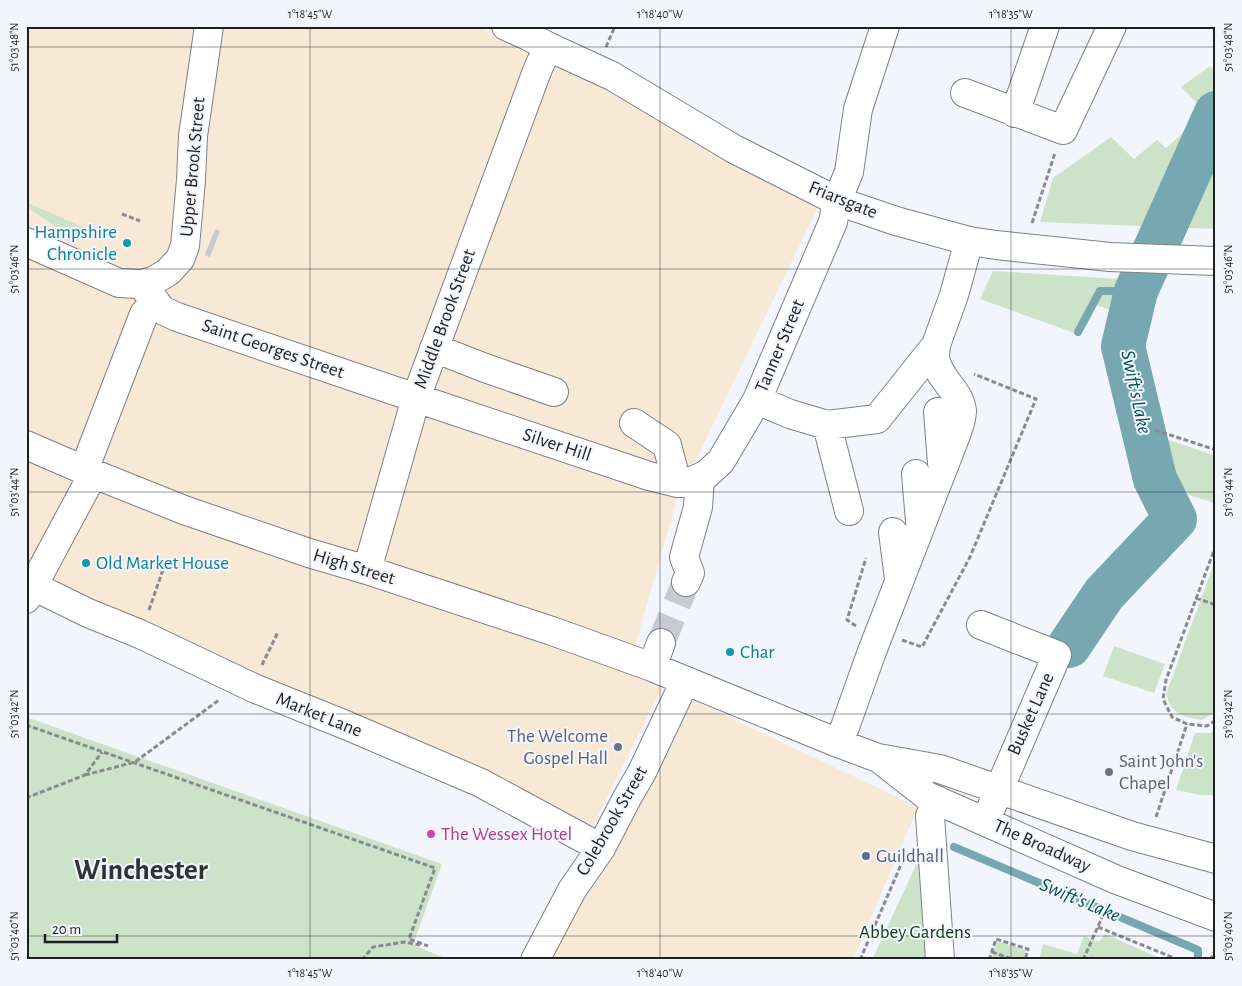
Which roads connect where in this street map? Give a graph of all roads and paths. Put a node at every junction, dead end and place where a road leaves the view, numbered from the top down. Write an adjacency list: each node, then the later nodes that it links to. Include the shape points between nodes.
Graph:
1 (209, 26): 18 (street, Upper Brook Street, via 193,136 185,246 180,259 153,281)
2 (615, 26): 7 (path)
3 (886, 26): 11 (street, Tanner Street, via 858,109 849,172)
4 (1045, 26): 9 (street)
5 (1112, 26): 10 (street)
6 (532, 34): 11 (street, Friarsgate, via 612,76 734,149); 20 (street, Middle Brook Street, via 541,62)
7 (604, 52)
8 (965, 93): 9 (street)
9 (1015, 113): 10 (street)
10 (1063, 130): 16 (path)
11 (837, 201): 14 (street, Friarsgate); 24 (street, Tanner Street, via 833,222)
12 (122, 214): 13 (path)
13 (140, 222)
14 (969, 241): 16 (street, Friarsgate); 19 (street)
15 (26, 242): 18 (street)
16 (1025, 248): 17 (street, Friarsgate, via 1110,257)
17 (1202, 260)
18 (148, 293): 23 (street, Saint Georges Street, via 162,310 177,317); 32 (street, via 144,314)
19 (936, 345): 21 (street, via 936,363); 27 (street, via 877,419)
20 (434, 348): 22 (street); 23 (street, Middle Brook Street)
21 (957, 376): 31 (street, via 961,421); 52 (path, via 1036,399 970,557 922,647)
22 (554, 392)
23 (416, 398): 34 (street, Silver Hill, via 649,476); 43 (street, Middle Brook Street)
24 (757, 400): 27 (street); 34 (street, Tanner Street, via 721,461 714,469)
25 (938, 412): 31 (street)
26 (634, 423): 34 (street, via 667,445)
27 (828, 425): 36 (street)
28 (1155, 430): 30 (path)
29 (26, 445): 32 (street, High Street)
30 (1216, 450)
31 (941, 453): 37 (street, via 932,498)
32 (88, 472): 43 (street, High Street, via 184,510); 45 (street)
33 (916, 474): 37 (street)
34 (688, 480): 42 (street, via 698,507)
35 (903, 503): 40 (street)
36 (849, 510)
37 (921, 528): 40 (street)
38 (893, 532): 44 (street)
39 (1216, 545): 46 (path)
40 (910, 556): 44 (street)
41 (166, 561): 51 (path)
42 (685, 569)
43 (367, 570): 53 (street, High Street, via 552,631 656,655)
44 (882, 570): 49 (path, via 847,620); 58 (street, via 886,617)
45 (30, 593): 51 (street, Market Lane)
46 (1196, 598): 47 (path); 56 (path, via 1166,680 1163,700 1172,717)
47 (1216, 605)
48 (981, 625): 63 (street, Busket Lane, via 1057,656)
49 (861, 630)
50 (278, 632): 54 (path, via 257,674)
51 (140, 634): 54 (street, Market Lane)
52 (901, 640)
53 (685, 681): 58 (street, The Broadway); 68 (street, Colebrook Street)
54 (242, 682): 61 (path); 68 (street, Market Lane, via 481,783)
55 (1216, 720): 56 (path, via 1207,726)
56 (1187, 724): 67 (path)
57 (26, 725): 59 (path)
58 (838, 743): 60 (street, The Broadway)
59 (102, 752): 61 (path); 62 (path)
60 (878, 758): 63 (street, The Broadway, via 940,769); 65 (street, The Broadway, via 927,796)
61 (135, 762): 62 (path); 76 (path, via 435,868 409,939 428,946 404,942 373,947)
62 (84, 775): 64 (path)
63 (998, 790): 66 (street, Busket Lane); 67 (street, The Broadway)
64 (26, 798)
65 (937, 800): 66 (street, The Broadway); 79 (street, via 930,816)
66 (985, 821): 72 (street, The Broadway, via 1117,880)
67 (1147, 841): 70 (street, The Broadway)
68 (602, 848): 77 (street, Colebrook Street, via 572,890)
69 (906, 851): 78 (path)
70 (1216, 859)
71 (1107, 906): 73 (path)
72 (1216, 917)
73 (1098, 927): 83 (path); 86 (path)
74 (1216, 948): 87 (path)
75 (992, 952): 80 (path); 81 (path); 82 (path, via 996,939 1028,949)
76 (362, 960)
77 (535, 960)
78 (860, 960)
79 (940, 960)
80 (989, 960)
81 (1015, 960)
82 (1025, 960)
83 (1083, 960)
84 (1089, 960): 85 (path)
85 (1098, 960)
86 (1180, 960)
87 (1210, 960)

